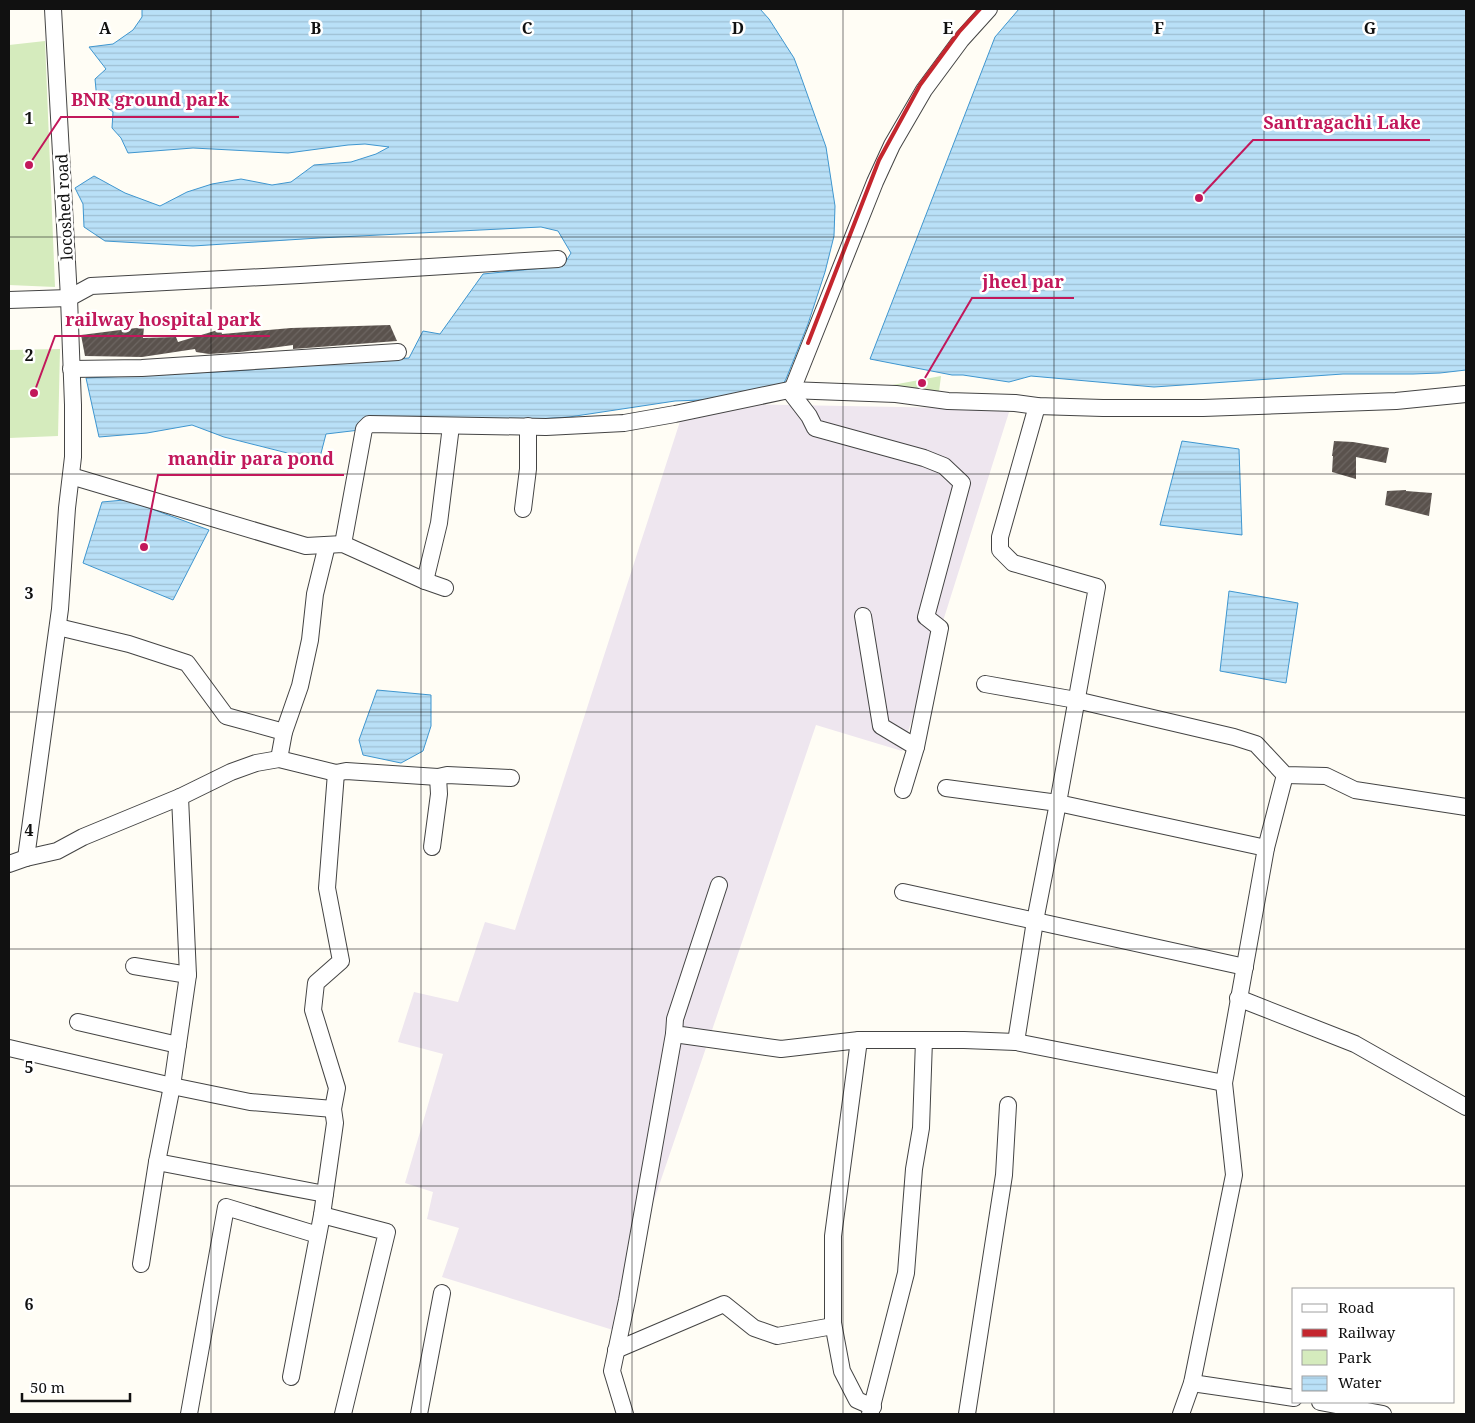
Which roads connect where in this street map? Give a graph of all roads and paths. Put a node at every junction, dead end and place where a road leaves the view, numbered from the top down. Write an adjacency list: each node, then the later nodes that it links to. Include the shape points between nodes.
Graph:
1 (54, 9): 4 (street, locoshed road)
2 (989, 9): 8 (street, via 924,90 892,145)
3 (558, 259): 4 (street, via 91,286)
4 (69, 298): 5 (street); 7 (street, locoshed road)
5 (9, 300)
6 (398, 352): 7 (street, via 142,368)
7 (71, 369): 13 (street, locoshed road, via 73,457)
8 (790, 390): 10 (street, via 896,394 948,401 1015,402); 12 (street, via 624,423); 24 (street, via 815,428 924,458 944,466 962,483 926,617 940,628)
9 (1466, 394): 10 (street, via 1396,401 1203,408)
10 (1037, 406): 22 (street, via 1000,537 1000,550 1013,563 1097,587)
11 (450, 426): 12 (street); 15 (street, via 369,424 364,429); 17 (street, via 439,523)
12 (528, 426): 14 (street, via 528,469)
13 (70, 476): 16 (street, via 306,546); 20 (street, locoshed road)
14 (523, 509)
15 (344, 544): 16 (street); 17 (street)
16 (326, 545): 23 (street, via 300,686)
17 (425, 581): 18 (street)
18 (445, 588)
19 (863, 616): 24 (street, via 881,726)
20 (58, 627): 23 (street, via 129,644 187,663 226,716); 37 (street, locoshed road)
21 (985, 684): 22 (street)
22 (1076, 700): 27 (street, via 1256,744); 33 (street)
23 (284, 732): 25 (street)
24 (916, 747): 31 (street)
25 (279, 759): 26 (street); 32 (street, via 231,772)
26 (336, 773): 28 (street); 57 (street, via 327,888 341,961 316,982 313,1010 337,1088)
27 (1285, 774): 34 (street, via 1326,776 1355,790); 36 (street)
28 (438, 777): 29 (street, via 447,774); 35 (street)
29 (511, 778)
30 (946, 788): 33 (street)
31 (903, 790)
32 (180, 797): 37 (street, via 57,851); 44 (street)
33 (1058, 804): 36 (street); 41 (street)
34 (1466, 808)
35 (432, 847)
36 (1266, 848): 43 (street)
37 (26, 858): 38 (street)
38 (9, 864)
39 (719, 885): 47 (street)
40 (904, 892): 41 (street)
41 (1035, 921): 43 (street); 50 (street)
42 (134, 966): 44 (street)
43 (1245, 967): 45 (street)
44 (188, 975): 51 (street)
45 (1239, 998): 53 (street); 56 (street, via 1355,1044)
46 (78, 1022): 51 (street)
47 (674, 1034): 48 (street, via 780,1050); 65 (street)
48 (858, 1040): 49 (street); 64 (street, via 832,1236)
49 (924, 1040): 50 (street); 70 (street, via 921,1128 914,1169 906,1273)
50 (1016, 1042): 53 (street)
51 (178, 1045): 54 (street)
52 (9, 1048): 54 (street)
53 (1224, 1083): 67 (street, via 1234,1175)
54 (172, 1086): 57 (street, via 250,1102); 58 (street)
55 (1008, 1105): 75 (street, via 1004,1175)
56 (1466, 1107)
57 (333, 1109): 59 (street, via 335,1124)
58 (157, 1162): 59 (street); 62 (street)
59 (325, 1194): 60 (street)
60 (322, 1214): 61 (street); 72 (street, via 387,1232)
61 (318, 1235): 66 (street); 71 (street, via 226,1207)
62 (141, 1264)
63 (442, 1293): 73 (street)
64 (833, 1326): 65 (street, via 777,1336 754,1328 724,1304); 70 (street, via 842,1371 858,1400)
65 (616, 1350): 74 (street, via 612,1371)
66 (291, 1377)
67 (1192, 1384): 68 (street); 76 (street)
68 (1292, 1398)
69 (1325, 1403): 77 (street)
70 (872, 1410)
71 (189, 1414)
72 (343, 1414)
73 (419, 1414)
74 (625, 1414)
75 (967, 1414)
76 (1181, 1414)
77 (1383, 1414)

